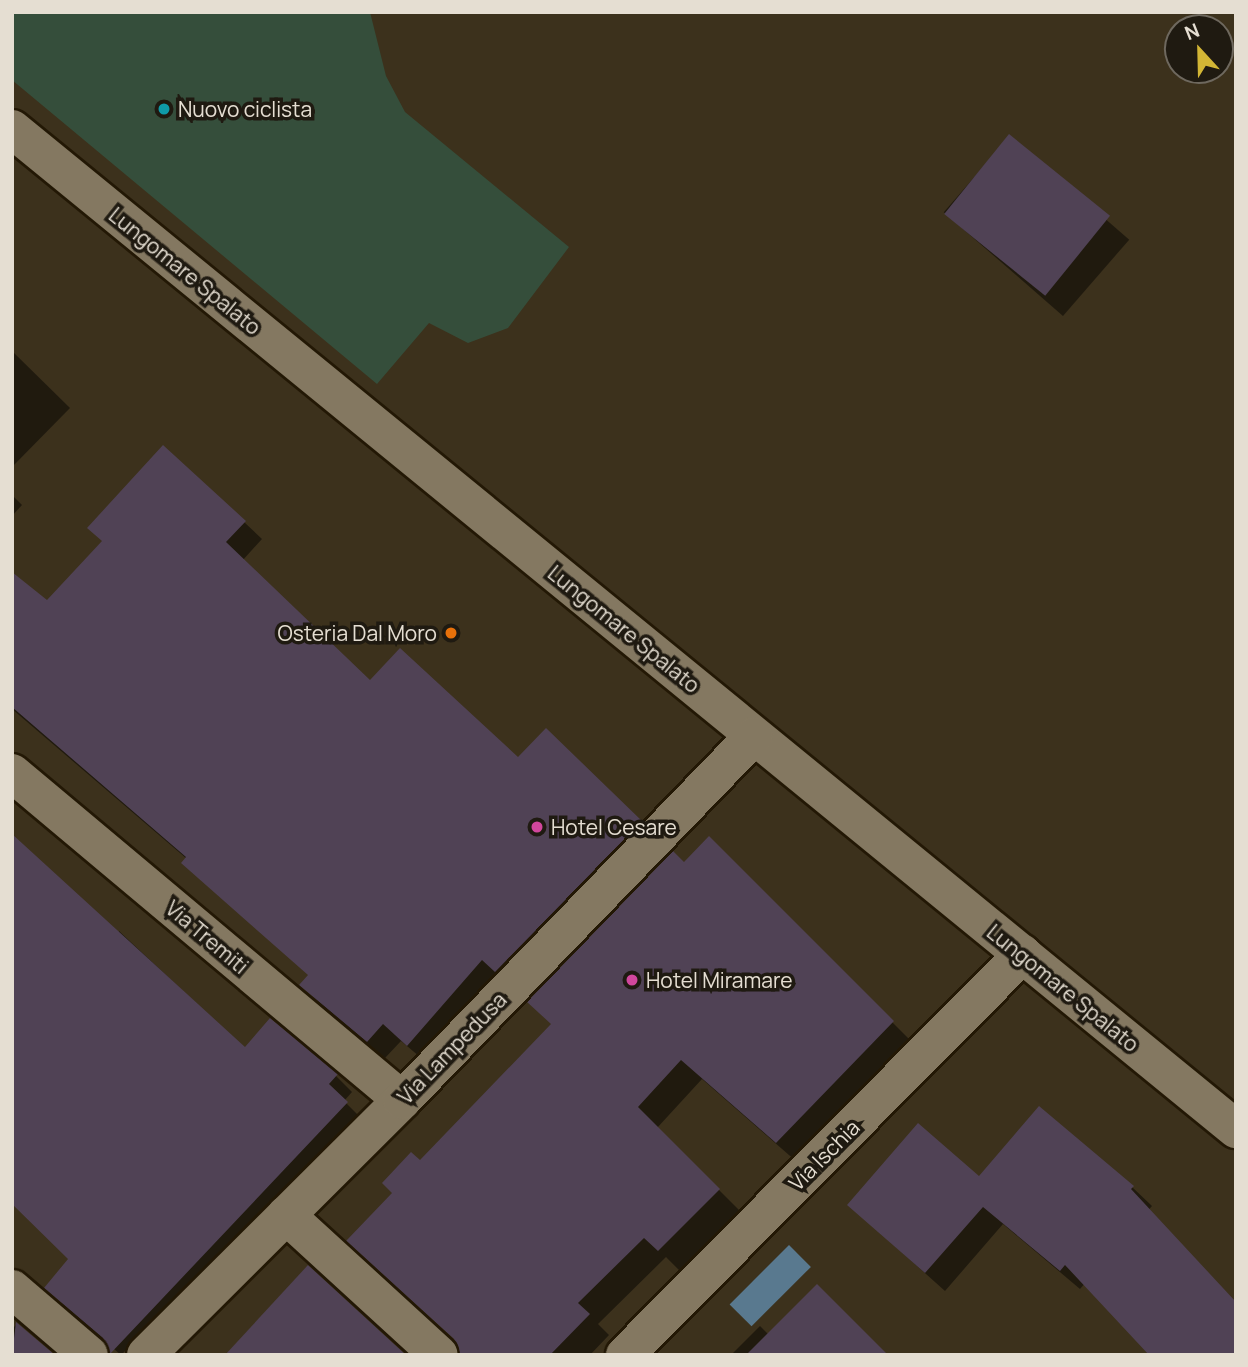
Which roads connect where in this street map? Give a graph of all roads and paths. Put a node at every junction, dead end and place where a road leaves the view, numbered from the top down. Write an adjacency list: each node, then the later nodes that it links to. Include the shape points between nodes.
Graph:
1 (12, 129): 2 (street, Lungomare Spalato)
2 (754, 736): 4 (street, Lungomare Spalato); 5 (street, Via Lampedusa)
3 (12, 773): 5 (street, Via Tremiti)
4 (1023, 954): 6 (street, Lungomare Spalato); 12 (street, Via Ischia)
5 (402, 1100): 7 (street, Via Lampedusa)
6 (1236, 1129)
7 (286, 1215): 10 (street, Via Lampedusa); 11 (street)
8 (12, 1289): 9 (street)
9 (89, 1355)
10 (146, 1355)
11 (439, 1355)
12 (625, 1355)

